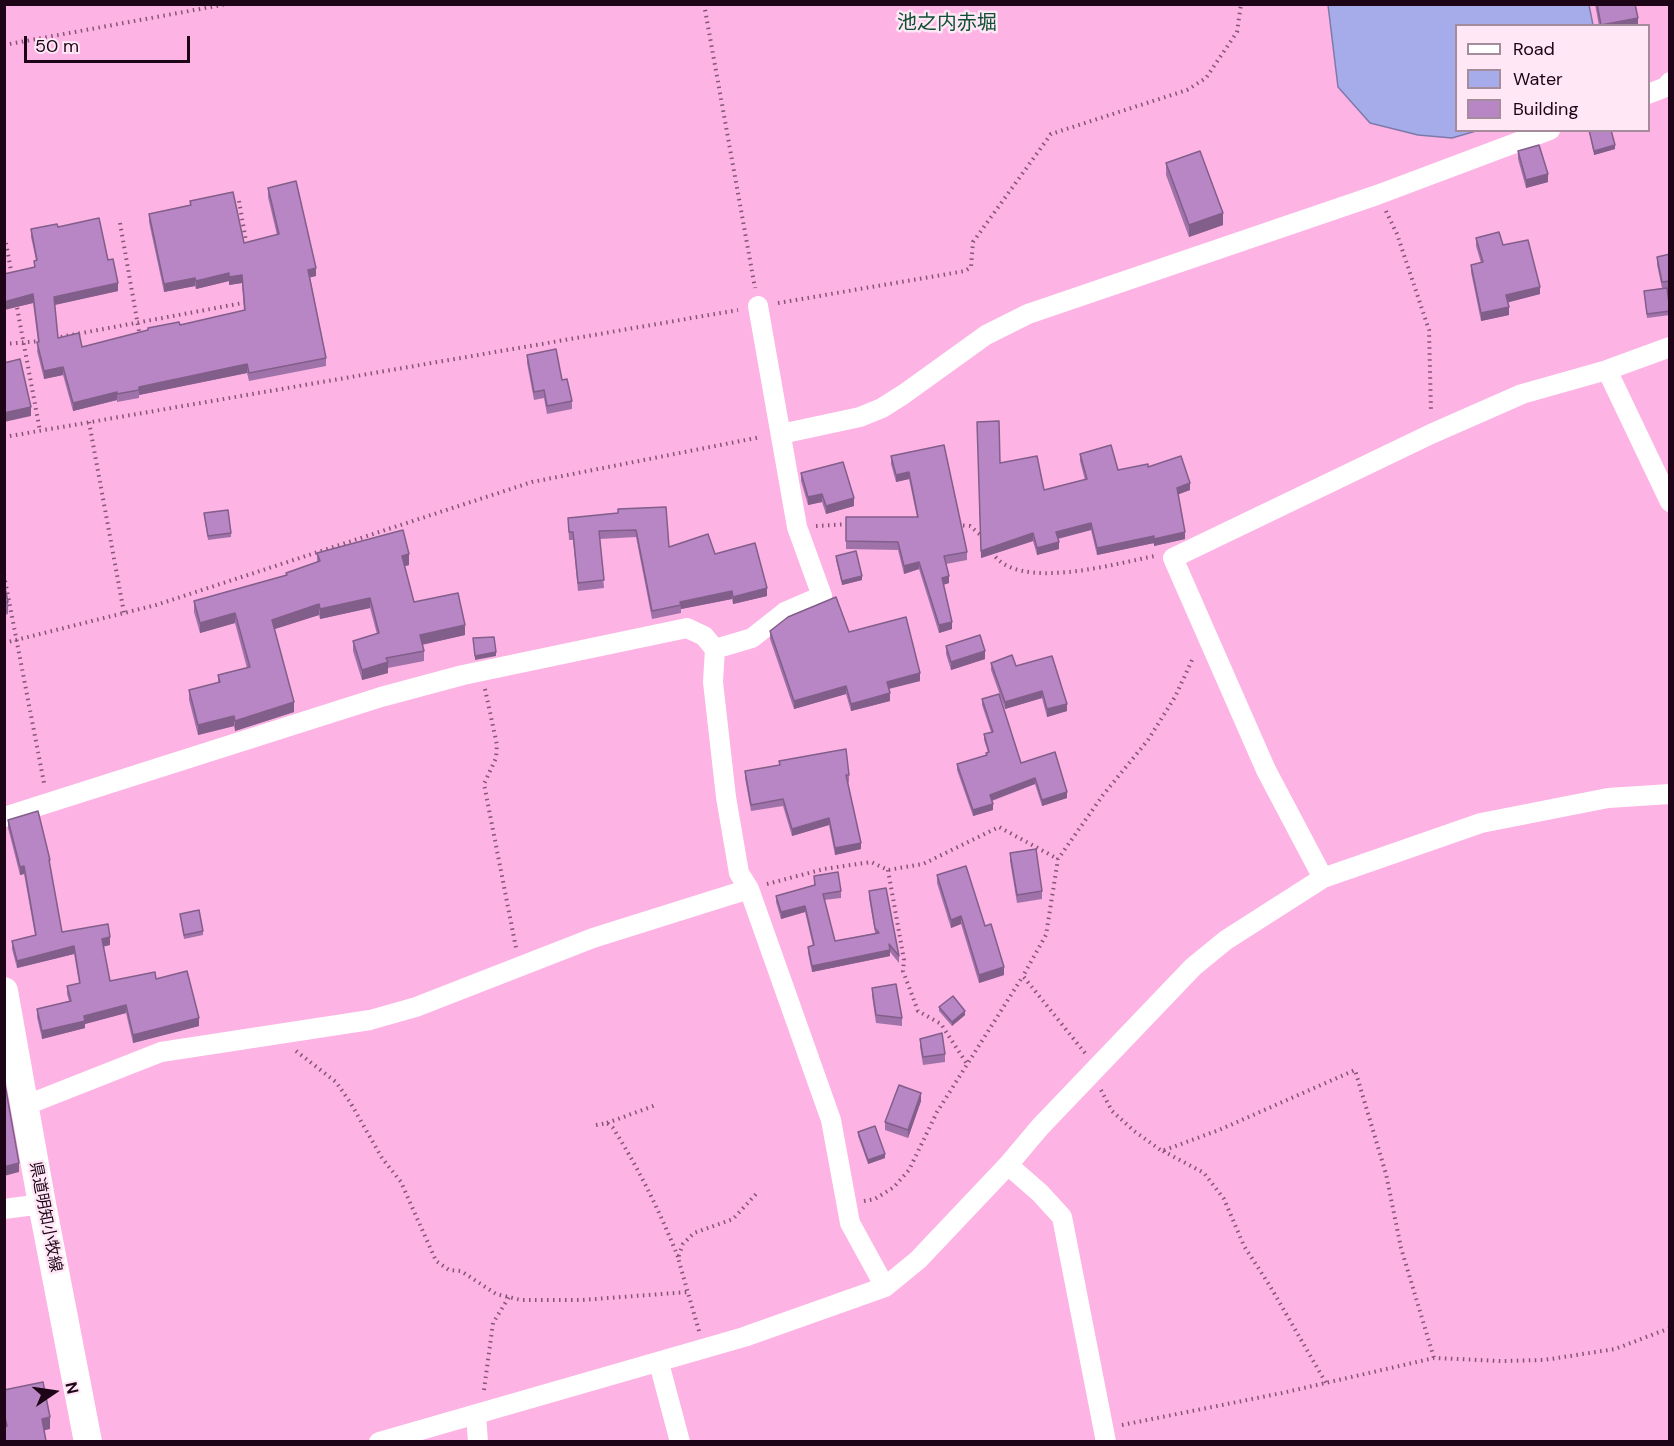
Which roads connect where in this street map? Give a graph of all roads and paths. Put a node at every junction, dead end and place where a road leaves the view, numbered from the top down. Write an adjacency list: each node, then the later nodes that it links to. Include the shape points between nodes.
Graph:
1 (227, 4): 4 (path)
2 (704, 4): 14 (path)
3 (1241, 4): 14 (path, via 1237,33 1206,78 1187,90 1051,134 973,242 971,267 965,271)
4 (4, 45)
5 (1545, 132): 6 (street)
6 (1377, 195): 23 (street, via 1028,314 986,335 882,408 860,417); 24 (path, via 1397,234 1429,330)
7 (239, 201): 10 (path)
8 (120, 223): 15 (path)
9 (6, 243): 11 (path)
10 (249, 256)
11 (14, 287)
12 (15, 298): 16 (path)
13 (257, 300): 15 (path)
14 (758, 306): 21 (path); 23 (street)
15 (137, 323): 16 (path); 17 (path)
16 (22, 342): 18 (path); 22 (path)
17 (140, 342)
18 (4, 344)
19 (1670, 347): 20 (street)
20 (1607, 370): 24 (street, via 1522,394); 26 (street)
21 (89, 422): 22 (path); 32 (path)
22 (40, 431): 25 (path)
23 (781, 434): 29 (street); 32 (path, via 532,482)
24 (1431, 434): 30 (street)
25 (4, 437)
26 (1670, 502)
27 (856, 524): 29 (path)
28 (948, 524): 30 (path, via 970,526 981,534 997,560 1034,573 1057,575 1161,555)
29 (797, 527): 36 (street, via 822,596 785,612 752,639)
30 (1173, 558): 33 (street)
31 (4, 574): 34 (path)
32 (124, 613): 34 (path)
33 (1201, 625): 41 (path, via 1193,658 1148,741 1103,795); 43 (street, via 1266,770)
34 (17, 640): 35 (path); 39 (path)
35 (4, 643)
36 (715, 649): 37 (street, via 704,636 687,628); 44 (street, via 713,682 726,797 739,873)
37 (482, 671): 39 (street, via 381,697); 45 (path, via 497,745 496,758 484,784)
38 (1670, 794): 43 (street, via 1608,798 1481,824)
39 (48, 803): 40 (street)
40 (4, 817)
41 (1058, 859): 42 (path, via 999,826 923,864); 46 (path, via 1046,935)
42 (888, 870): 44 (path, via 871,862 824,869); 49 (path, via 903,971 910,993 918,1011 941,1024)
43 (1323, 878): 50 (street, via 1227,940 1193,967)
44 (749, 889): 45 (street, via 593,938); 59 (street, via 831,1120)
45 (520, 966): 48 (street, via 416,1007 370,1020)
46 (1023, 976): 49 (path); 50 (path, via 1085,1053)
47 (4, 991): 51 (main road, 県道明知小牧線)
48 (273, 1035): 51 (street, via 161,1052); 64 (path, via 336,1082 350,1101 382,1158 401,1182 436,1261 461,1271 496,1294)
49 (967, 1064): 59 (path, via 937,1112 909,1170 894,1187 875,1199)
50 (1093, 1073): 55 (path, via 1112,1112); 56 (street)
51 (24, 1106): 58 (main road, 県道明知小牧線)
52 (656, 1106): 53 (path)
53 (607, 1123): 54 (path); 61 (path, via 635,1164)
54 (596, 1125)
55 (1162, 1150): 67 (path, via 1219,1130 1356,1070 1386,1174 1401,1248); 69 (path, via 1204,1173 1224,1198 1244,1246)
56 (1008, 1165): 62 (street, via 918,1260); 71 (street, via 1062,1217)
57 (757, 1193): 61 (path, via 733,1218 694,1233 683,1244)
58 (42, 1204): 60 (street); 72 (main road, 県道明知小牧線)
59 (847, 1205): 62 (street, via 850,1223)
60 (4, 1209)
61 (678, 1258): 63 (path)
62 (885, 1287): 66 (street)
63 (688, 1292): 64 (path, via 582,1300); 66 (path)
64 (509, 1297): 70 (path, via 493,1323)
65 (1670, 1328): 67 (path, via 1615,1349 1544,1360)
66 (704, 1349): 68 (street)
67 (1434, 1358): 69 (path)
68 (659, 1363): 70 (street); 75 (street)
69 (1326, 1383): 71 (path)
70 (479, 1414): 73 (street); 74 (street)
71 (1104, 1435)
72 (88, 1442)
73 (379, 1442)
74 (478, 1442)
75 (680, 1442)

